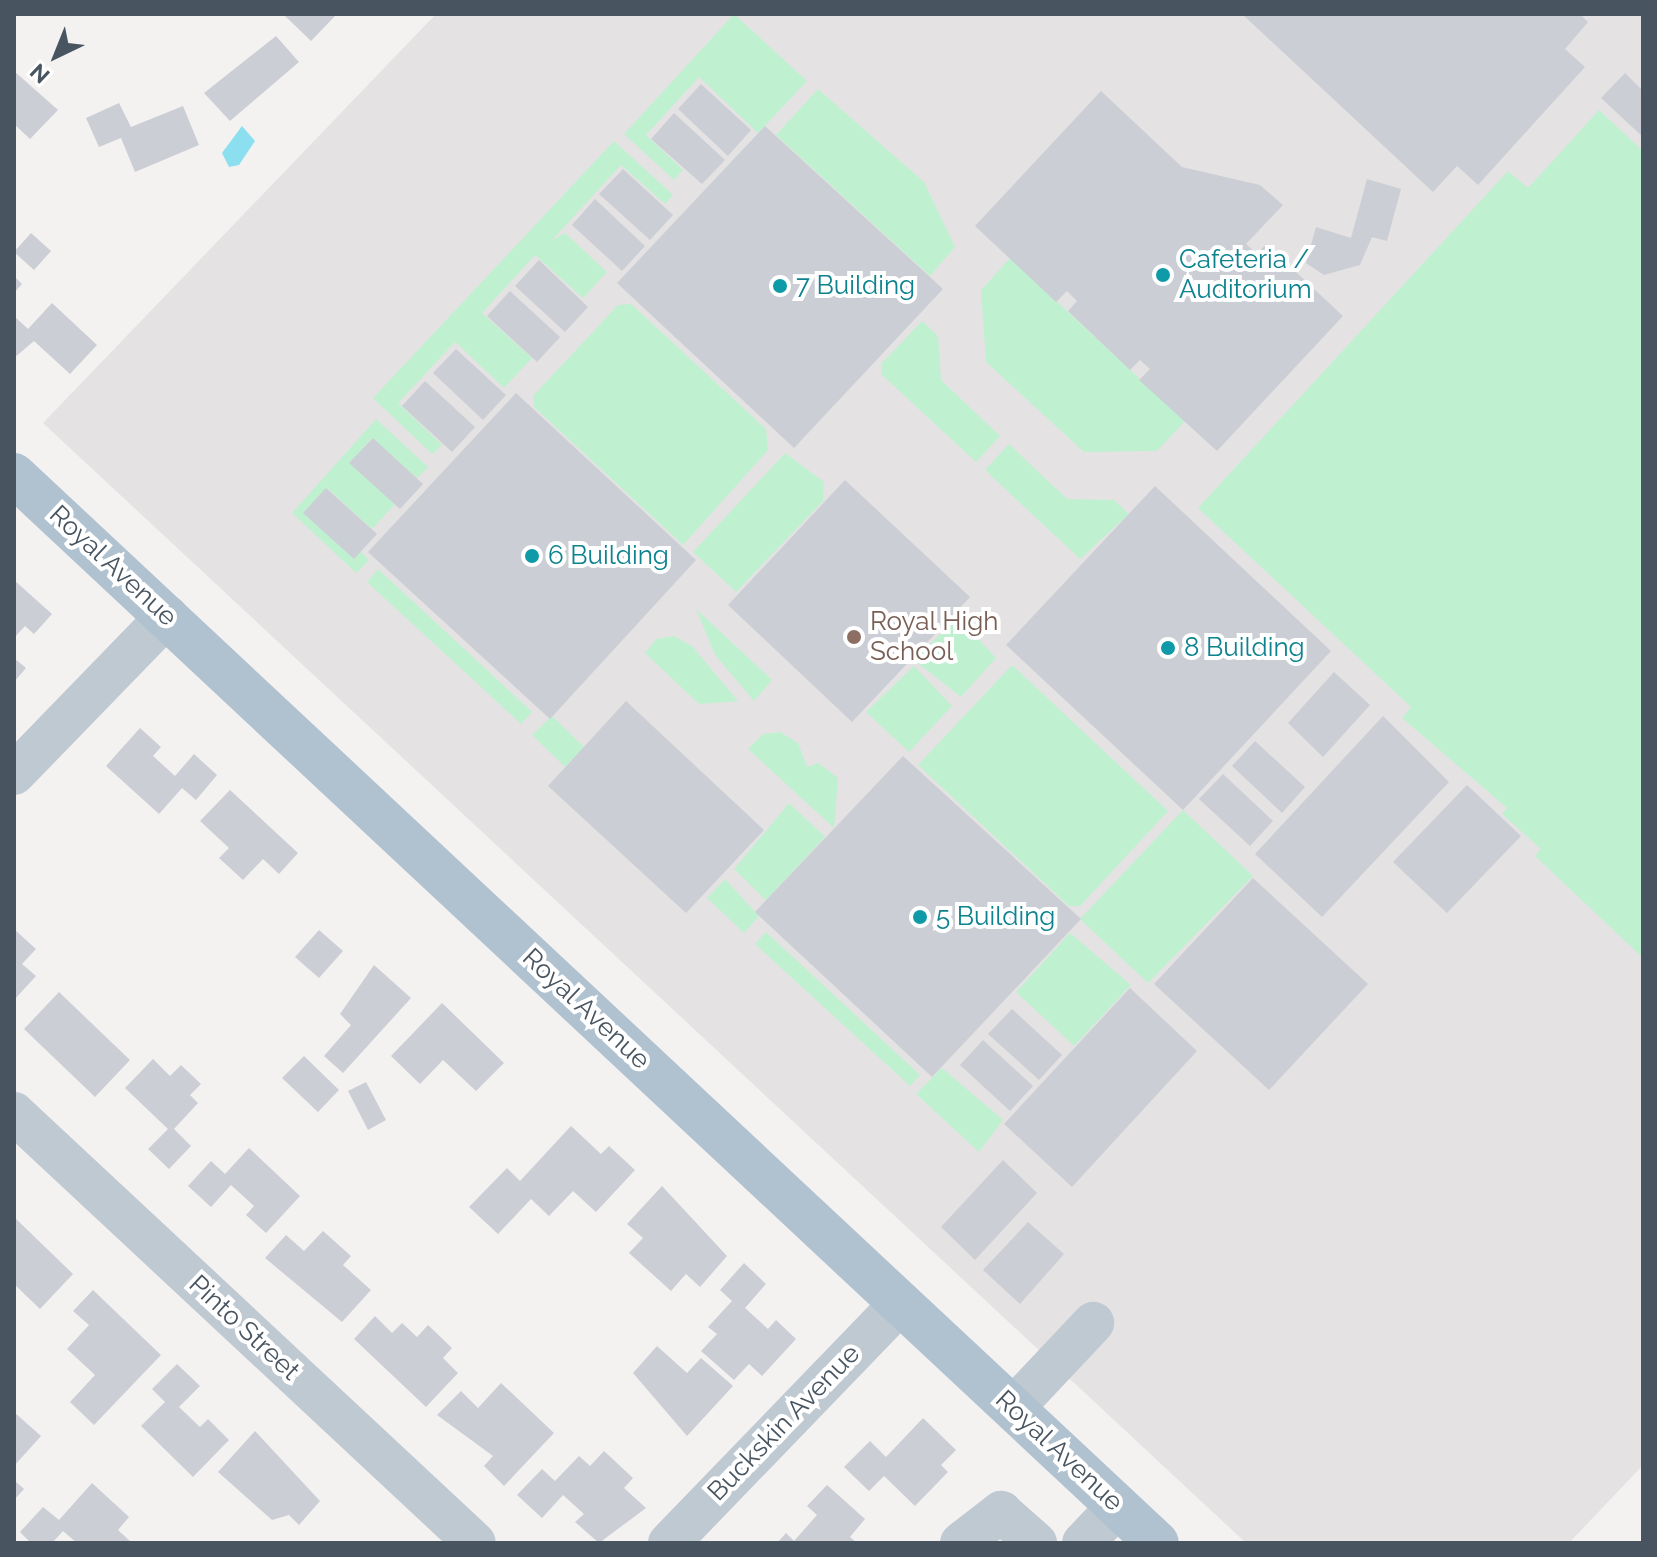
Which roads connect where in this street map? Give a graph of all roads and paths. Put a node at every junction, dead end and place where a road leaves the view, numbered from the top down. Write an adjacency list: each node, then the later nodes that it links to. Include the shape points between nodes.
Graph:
1 (14, 475): 2 (main road, Royal Avenue)
2 (167, 616): 3 (street); 5 (main road, Royal Avenue)
3 (14, 774)
4 (14, 1113): 9 (street, Pinto Street)
5 (901, 1303): 7 (main road, Royal Avenue); 10 (street, Buckskin Avenue)
6 (1093, 1323): 7 (street)
7 (1013, 1408): 8 (main road, Royal Avenue)
8 (1118, 1506): 13 (street); 14 (main road, Royal Avenue)
9 (475, 1543)
10 (669, 1543)
11 (961, 1543): 12 (street, via 1001,1512)
12 (1036, 1543)
13 (1083, 1543)
14 (1157, 1543)

